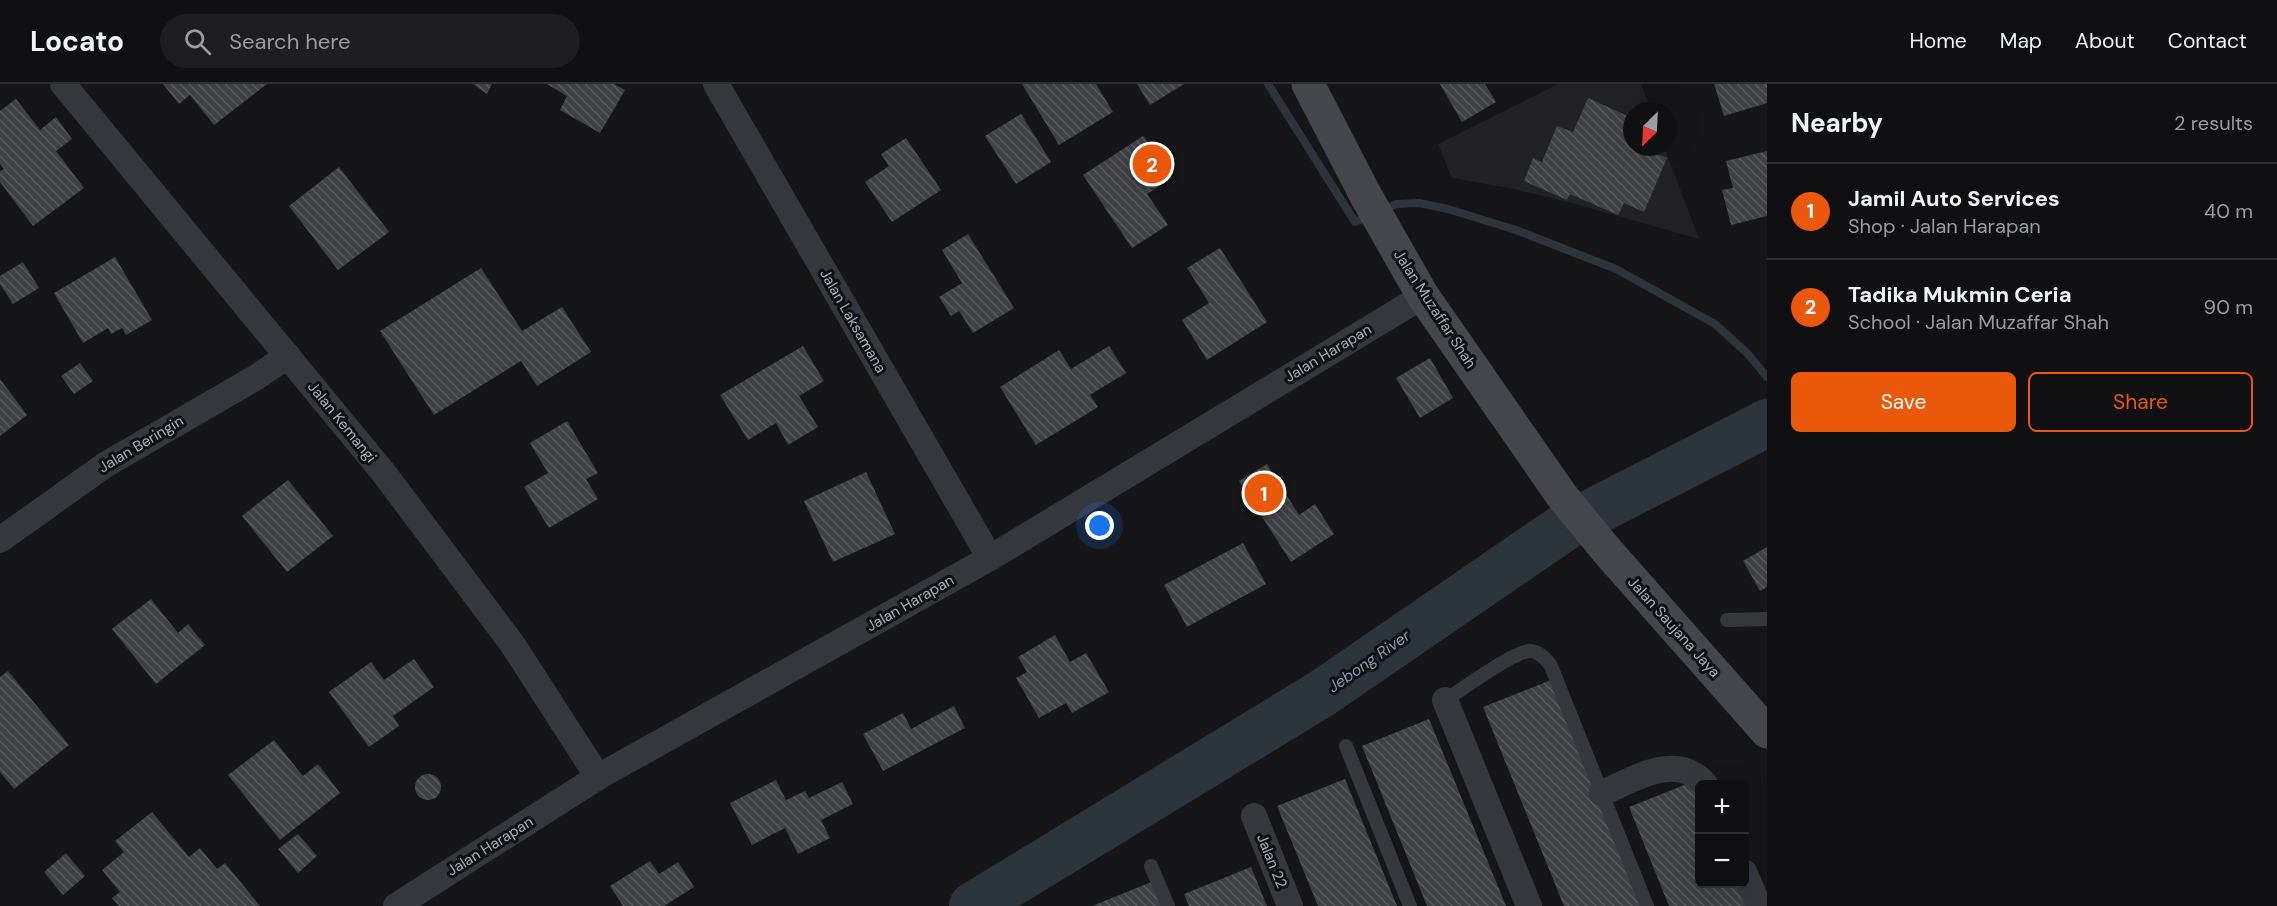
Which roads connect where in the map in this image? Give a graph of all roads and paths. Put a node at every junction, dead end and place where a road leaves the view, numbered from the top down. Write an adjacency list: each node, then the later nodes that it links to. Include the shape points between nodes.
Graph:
1 (63, 84): 5 (street, Jalan Kemangi)
2 (716, 84): 8 (street, Jalan Laksamana)
3 (1308, 84): 4 (main road, Jalan Muzaffar Shah)
4 (1423, 296): 6 (main road, Jalan Muzaffar Shah); 8 (street, Jalan Harapan)
5 (288, 356): 7 (street, Jalan Beringin, via 105,465); 14 (street, Jalan Kemangi, via 483,604)
6 (1571, 509): 12 (main road, Jalan Saujana Jaya)
7 (0, 540)
8 (990, 558): 14 (street, Jalan Harapan)
9 (1767, 619): 10 (lane)
10 (1727, 620)
11 (1445, 700): 16 (lane, via 1517,654 1531,651 1543,655 1551,666); 24 (street)
12 (1767, 732)
13 (1346, 746): 23 (lane)
14 (598, 777): 20 (street, Jalan Harapan)
15 (1700, 780): 16 (street, via 1690,772 1660,768)
16 (1602, 793): 25 (lane)
17 (1254, 816): 22 (street, Jalan 22)
18 (1151, 866): 21 (lane)
19 (1749, 883): 26 (street)
20 (396, 906)
21 (1168, 906)
22 (1290, 906)
23 (1410, 906)
24 (1529, 906)
25 (1647, 906)
26 (1759, 906)

